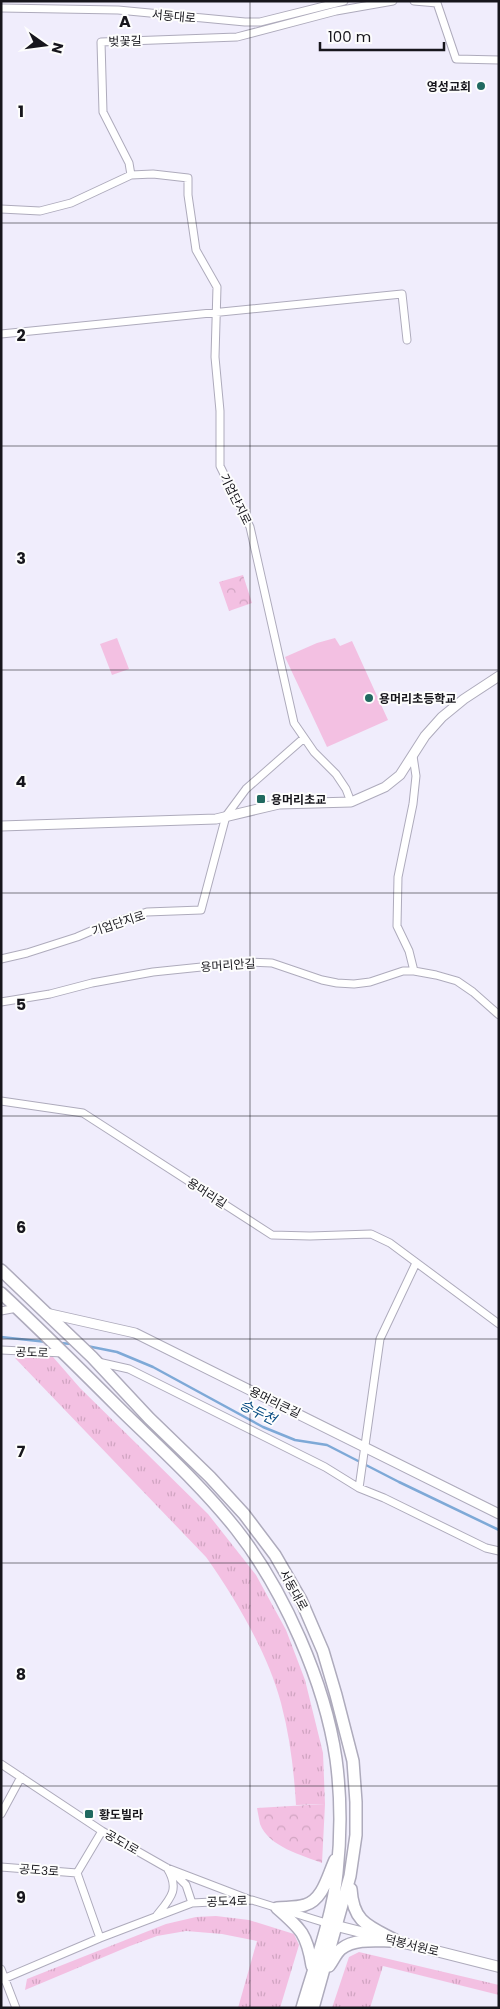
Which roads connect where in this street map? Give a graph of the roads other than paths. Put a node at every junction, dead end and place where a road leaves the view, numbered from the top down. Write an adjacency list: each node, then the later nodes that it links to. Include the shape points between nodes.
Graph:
1 (344, 1): 5 (street, 서동대로, via 260,22 118,10)
2 (393, 1): 7 (street, 벚꽃길, via 336,11 237,37 100,42 103,112)
3 (414, 1): 4 (street)
4 (436, 2): 6 (street, via 456,58)
5 (1, 8)
6 (499, 60)
7 (132, 175): 8 (street, via 71,203 40,211); 9 (street, 기업단지로, via 188,178 196,250 217,288)
8 (1, 209)
9 (217, 312): 10 (street); 11 (street, via 402,294); 13 (street, 기업단지로, via 215,357 220,411 220,466 250,527 294,723)
10 (1, 334)
11 (408, 340)
12 (499, 676): 14 (street, via 442,717)
13 (304, 738): 15 (street, 기업단지로, via 336,774); 16 (street, via 246,789)
14 (413, 756): 15 (street, via 385,787); 19 (street, via 416,776 414,804 398,877 397,926)
15 (351, 802): 16 (street, via 279,804)
16 (226, 816): 17 (street, via 216,819); 18 (street, 기업단지로, via 202,910 148,912 105,924 35,951)
17 (1, 826)
18 (1, 959)
19 (414, 971): 20 (street, 용머리안길, via 354,984 322,980 272,963 214,964 153,972); 21 (street, 용머리안길, via 457,981)
20 (1, 1002)
21 (499, 1015)
22 (1, 1101): 23 (street, 용머리길, via 84,1113 272,1235 371,1234 390,1243)
23 (416, 1263): 29 (street, 용머리길); 33 (street, via 380,1339)
24 (1, 1270): 28 (main road, 서동대로)
25 (1, 1293): 27 (main road, 서동대로)
26 (1, 1311): 27 (street)
27 (21, 1312): 31 (main road, 서동대로)
28 (48, 1316): 32 (main road, 서동대로); 33 (street, 용머리큰길, via 135,1333)
29 (499, 1324)
30 (1, 1350): 31 (street, 공도로)
31 (60, 1350): 41 (main road, 서동대로, via 206,1493 238,1530 291,1619 306,1654 336,1759)
32 (94, 1359): 34 (street, via 129,1369); 45 (main road, 서동대로, via 244,1514 301,1600 323,1651 353,1762 356,1835)
33 (365, 1452): 34 (street); 35 (street, 용머리큰길)
34 (360, 1485): 36 (street, via 486,1548)
35 (499, 1514)
36 (499, 1551)
37 (1, 1764): 38 (street, 공도1로)
38 (21, 1777): 39 (street); 40 (street, 공도1로)
39 (1, 1814)
40 (102, 1831): 43 (street, 공도1로); 44 (street, 공도3로)
41 (338, 1851): 48 (main road, via 315,1900 305,1905); 50 (main road, 서동대로)
42 (1, 1867): 44 (street, 공도3로)
43 (167, 1868): 46 (street, 공도1로); 47 (street, via 181,1878); 49 (street, via 173,1878 174,1889)
44 (77, 1873): 51 (street, 공도3로)
45 (350, 1876): 50 (main road, 서동대로); 52 (main road, via 356,1915 363,1923)
46 (252, 1900): 47 (street, 공도4로); 48 (street, 공도4로)
47 (192, 1903): 49 (street, 공도4로)
48 (277, 1908): 50 (street, 공도4로); 55 (main road, via 303,1933)
49 (158, 1915): 51 (street, 공도4로)
50 (332, 1925): 52 (main road, 덕봉서원로); 55 (main road, 서동대로)
51 (100, 1938): 56 (street, 공도4로)
52 (395, 1940): 53 (main road, 덕봉서원로); 55 (main road, via 348,1945)
53 (499, 1968)
54 (1, 1969): 56 (street)
55 (318, 1972): 58 (main road, 서동대로); 59 (main road, 서동대로)
56 (3, 1979): 57 (street)
57 (16, 2008)
58 (302, 2008)
59 (313, 2008)

